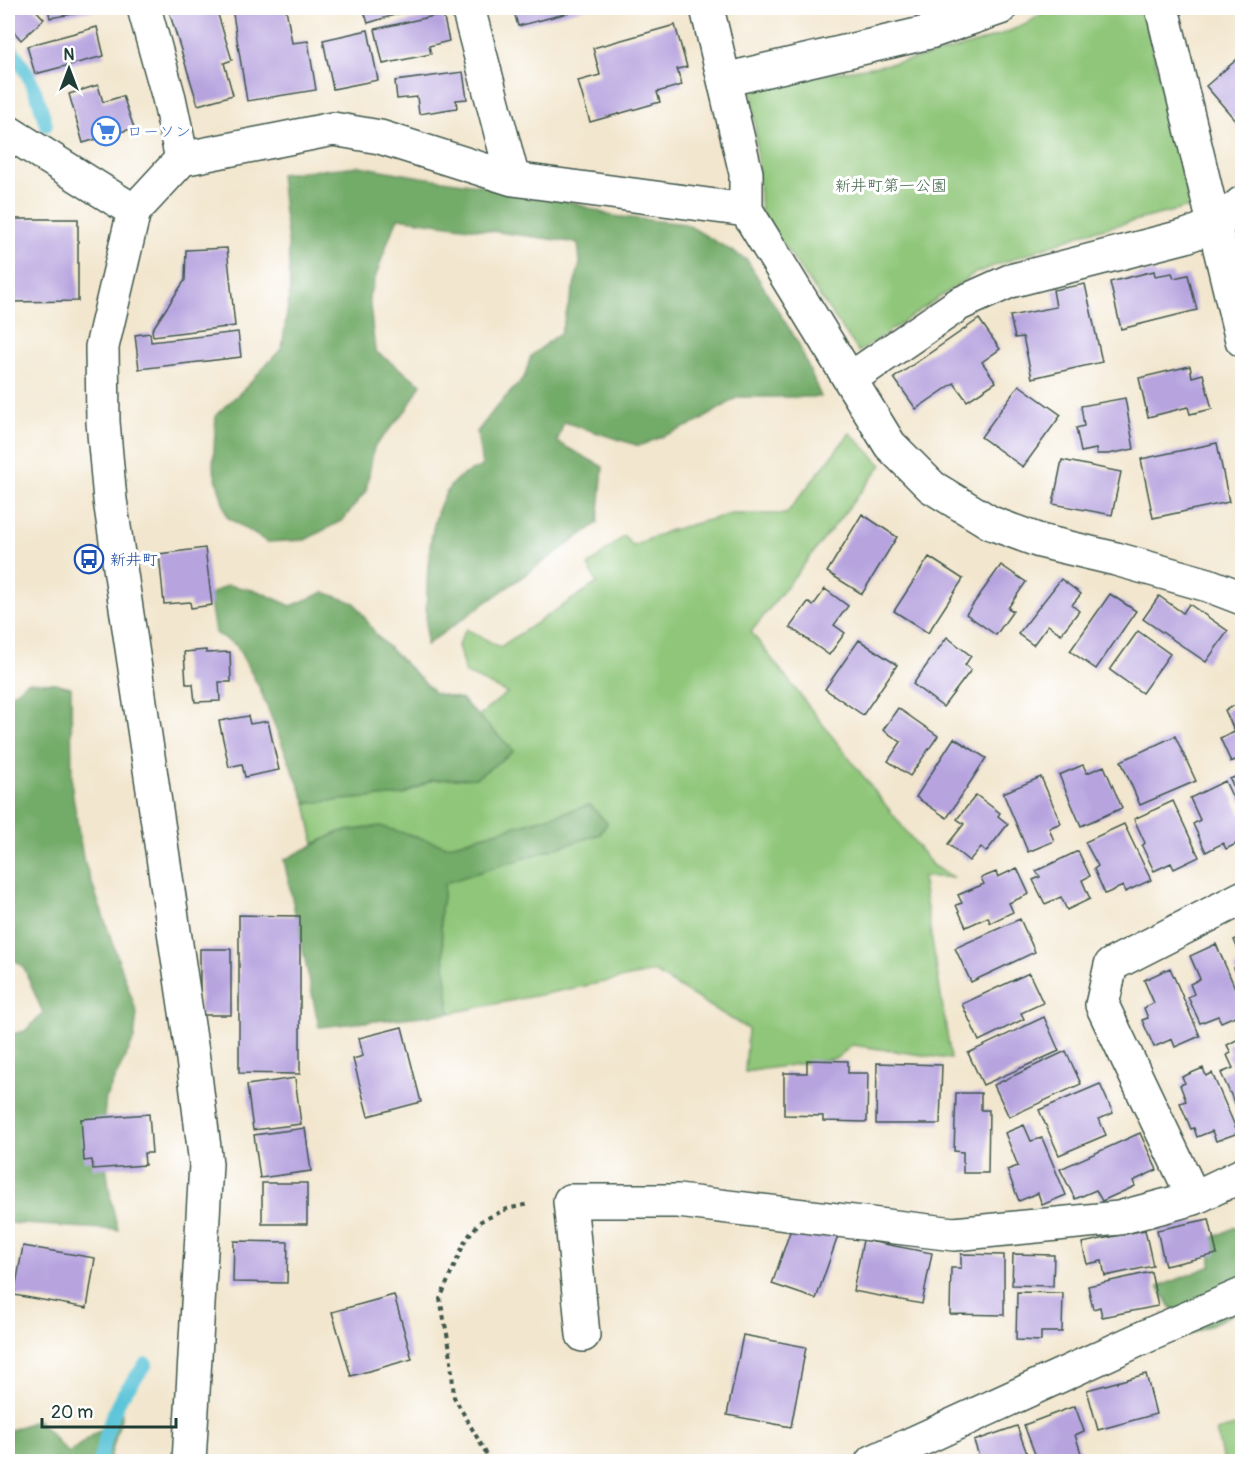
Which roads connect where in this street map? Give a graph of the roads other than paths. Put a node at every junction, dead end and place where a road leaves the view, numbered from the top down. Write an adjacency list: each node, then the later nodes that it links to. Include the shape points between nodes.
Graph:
1 (144, 8): 9 (street)
2 (468, 8): 10 (street)
3 (707, 8): 7 (street)
4 (1000, 8): 6 (street)
5 (1162, 8): 14 (street)
6 (927, 20): 7 (street)
7 (724, 80): 12 (street, via 746,173)
8 (8, 132): 13 (street)
9 (182, 159): 10 (street, via 333,129 380,137); 13 (street)
10 (513, 179): 12 (street)
11 (1242, 203): 14 (street)
12 (746, 210): 16 (street)
13 (134, 211): 23 (street, via 102,347 103,422 110,500 206,1164)
14 (1215, 225): 15 (street); 16 (street, via 1011,281 959,304)
15 (1242, 340)
16 (850, 379): 17 (street, via 890,445 932,487 991,522 1040,541 1198,582)
17 (1242, 598)
18 (1242, 898): 20 (street, via 1111,966 1102,1005)
19 (1242, 1175): 20 (street)
20 (1194, 1198): 22 (street, via 1119,1218 954,1234 678,1201 570,1201)
21 (1242, 1295): 24 (street)
22 (584, 1335)
23 (189, 1461)
24 (872, 1461)

